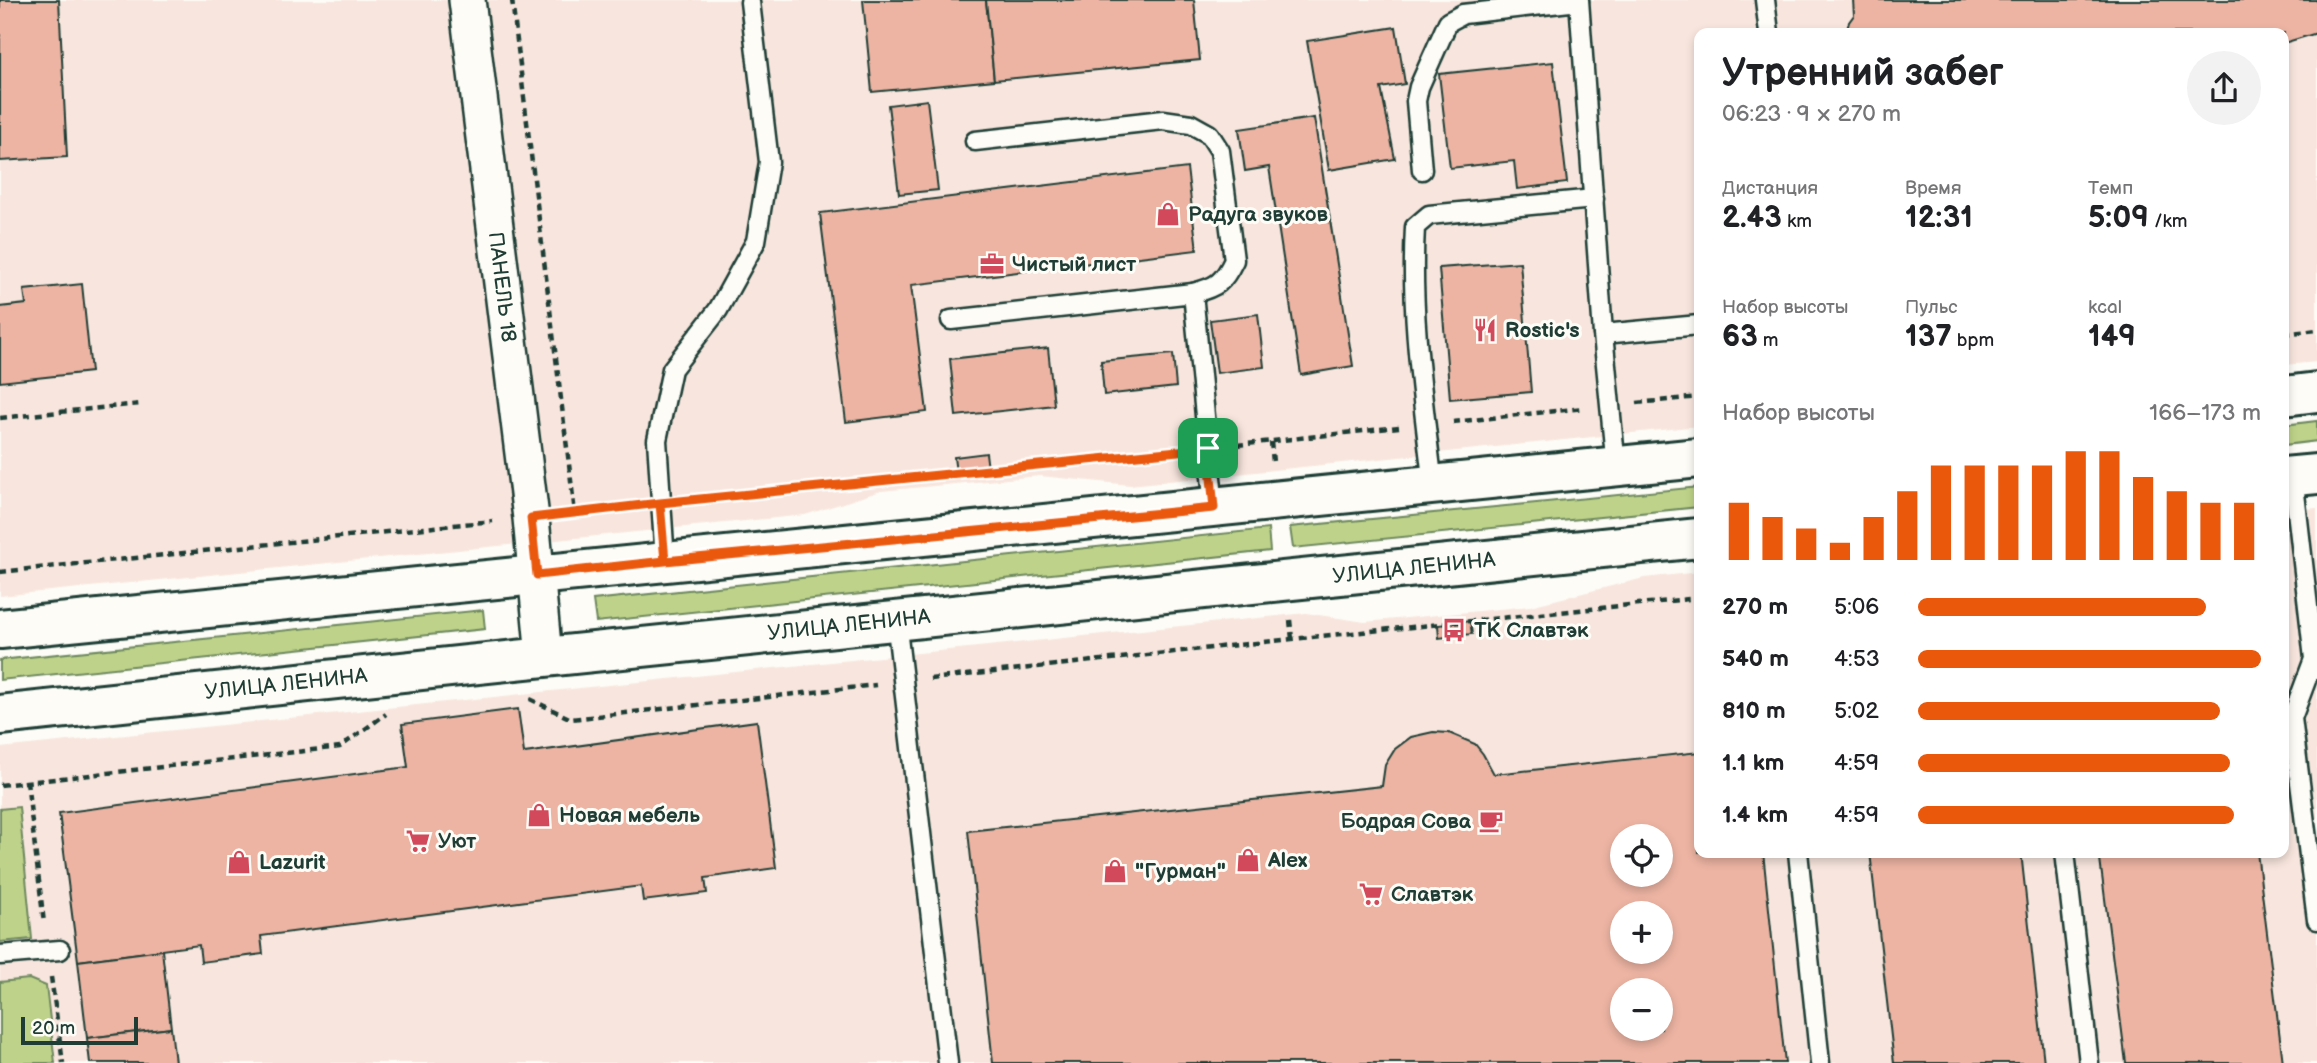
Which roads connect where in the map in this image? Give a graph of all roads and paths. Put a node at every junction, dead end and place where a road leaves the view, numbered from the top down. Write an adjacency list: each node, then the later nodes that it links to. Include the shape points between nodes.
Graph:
1 (467, 0): 31 (street, ПАНЕЛЬ 18)
2 (512, 0): 30 (path)
3 (1765, 0): 6 (lane)
4 (1579, 1): 8 (lane, via 1463,14 1448,22 1416,101); 9 (lane)
5 (750, 2): 28 (lane, via 769,162 757,230 718,310 672,369 657,440)
6 (1768, 28)
7 (975, 141): 10 (lane, via 1163,120 1191,124 1209,134 1220,151 1234,260 1214,287)
8 (1422, 170)
9 (1594, 199): 15 (lane); 22 (lane, via 1429,215 1415,227 1416,337)
10 (1193, 293): 11 (lane); 23 (lane)
11 (951, 320)
12 (1694, 325): 15 (lane)
13 (2317, 330): 14 (path)
14 (2289, 333)
15 (1603, 334): 20 (lane)
16 (2317, 392): 17 (main road)
17 (2289, 395)
18 (1694, 398): 20 (path)
19 (140, 404): 21 (path)
20 (1611, 406): 22 (path); 25 (lane)
21 (0, 418)
22 (1426, 424): 23 (path); 27 (lane)
23 (1208, 448): 28 (path); 29 (lane)
24 (1694, 459): 25 (main road)
25 (1616, 467): 27 (main road)
26 (2298, 476): 40 (lane)
27 (1433, 486): 29 (main road)
28 (660, 503): 30 (path); 33 (lane)
29 (1214, 508): 33 (main road)
30 (575, 513): 31 (path)
31 (531, 518): 34 (path); 35 (street, ПАНЕЛЬ 18)
32 (1694, 539): 37 (main road, УЛИЦА ЛЕНИНА)
33 (665, 561): 35 (main road)
34 (0, 572)
35 (537, 575): 38 (main road); 39 (street, ПАНЕЛЬ 18)
36 (1694, 599): 41 (path)
37 (896, 620): 39 (main road, УЛИЦА ЛЕНИНА); 41 (lane)
38 (0, 629)
39 (544, 657): 44 (main road, УЛИЦА ЛЕНИНА)
40 (2316, 659): 45 (lane)
41 (903, 682): 42 (path, via 571,719); 53 (lane)
42 (527, 698)
43 (395, 708): 47 (path, via 340,747)
44 (0, 715)
45 (2289, 716)
46 (2289, 725): 50 (lane)
47 (0, 785)
48 (1799, 858): 54 (lane)
49 (2066, 858): 55 (lane)
50 (2317, 920)
51 (60, 950): 52 (lane)
52 (0, 955)
53 (948, 1063)
54 (1820, 1063)
55 (2089, 1063)

